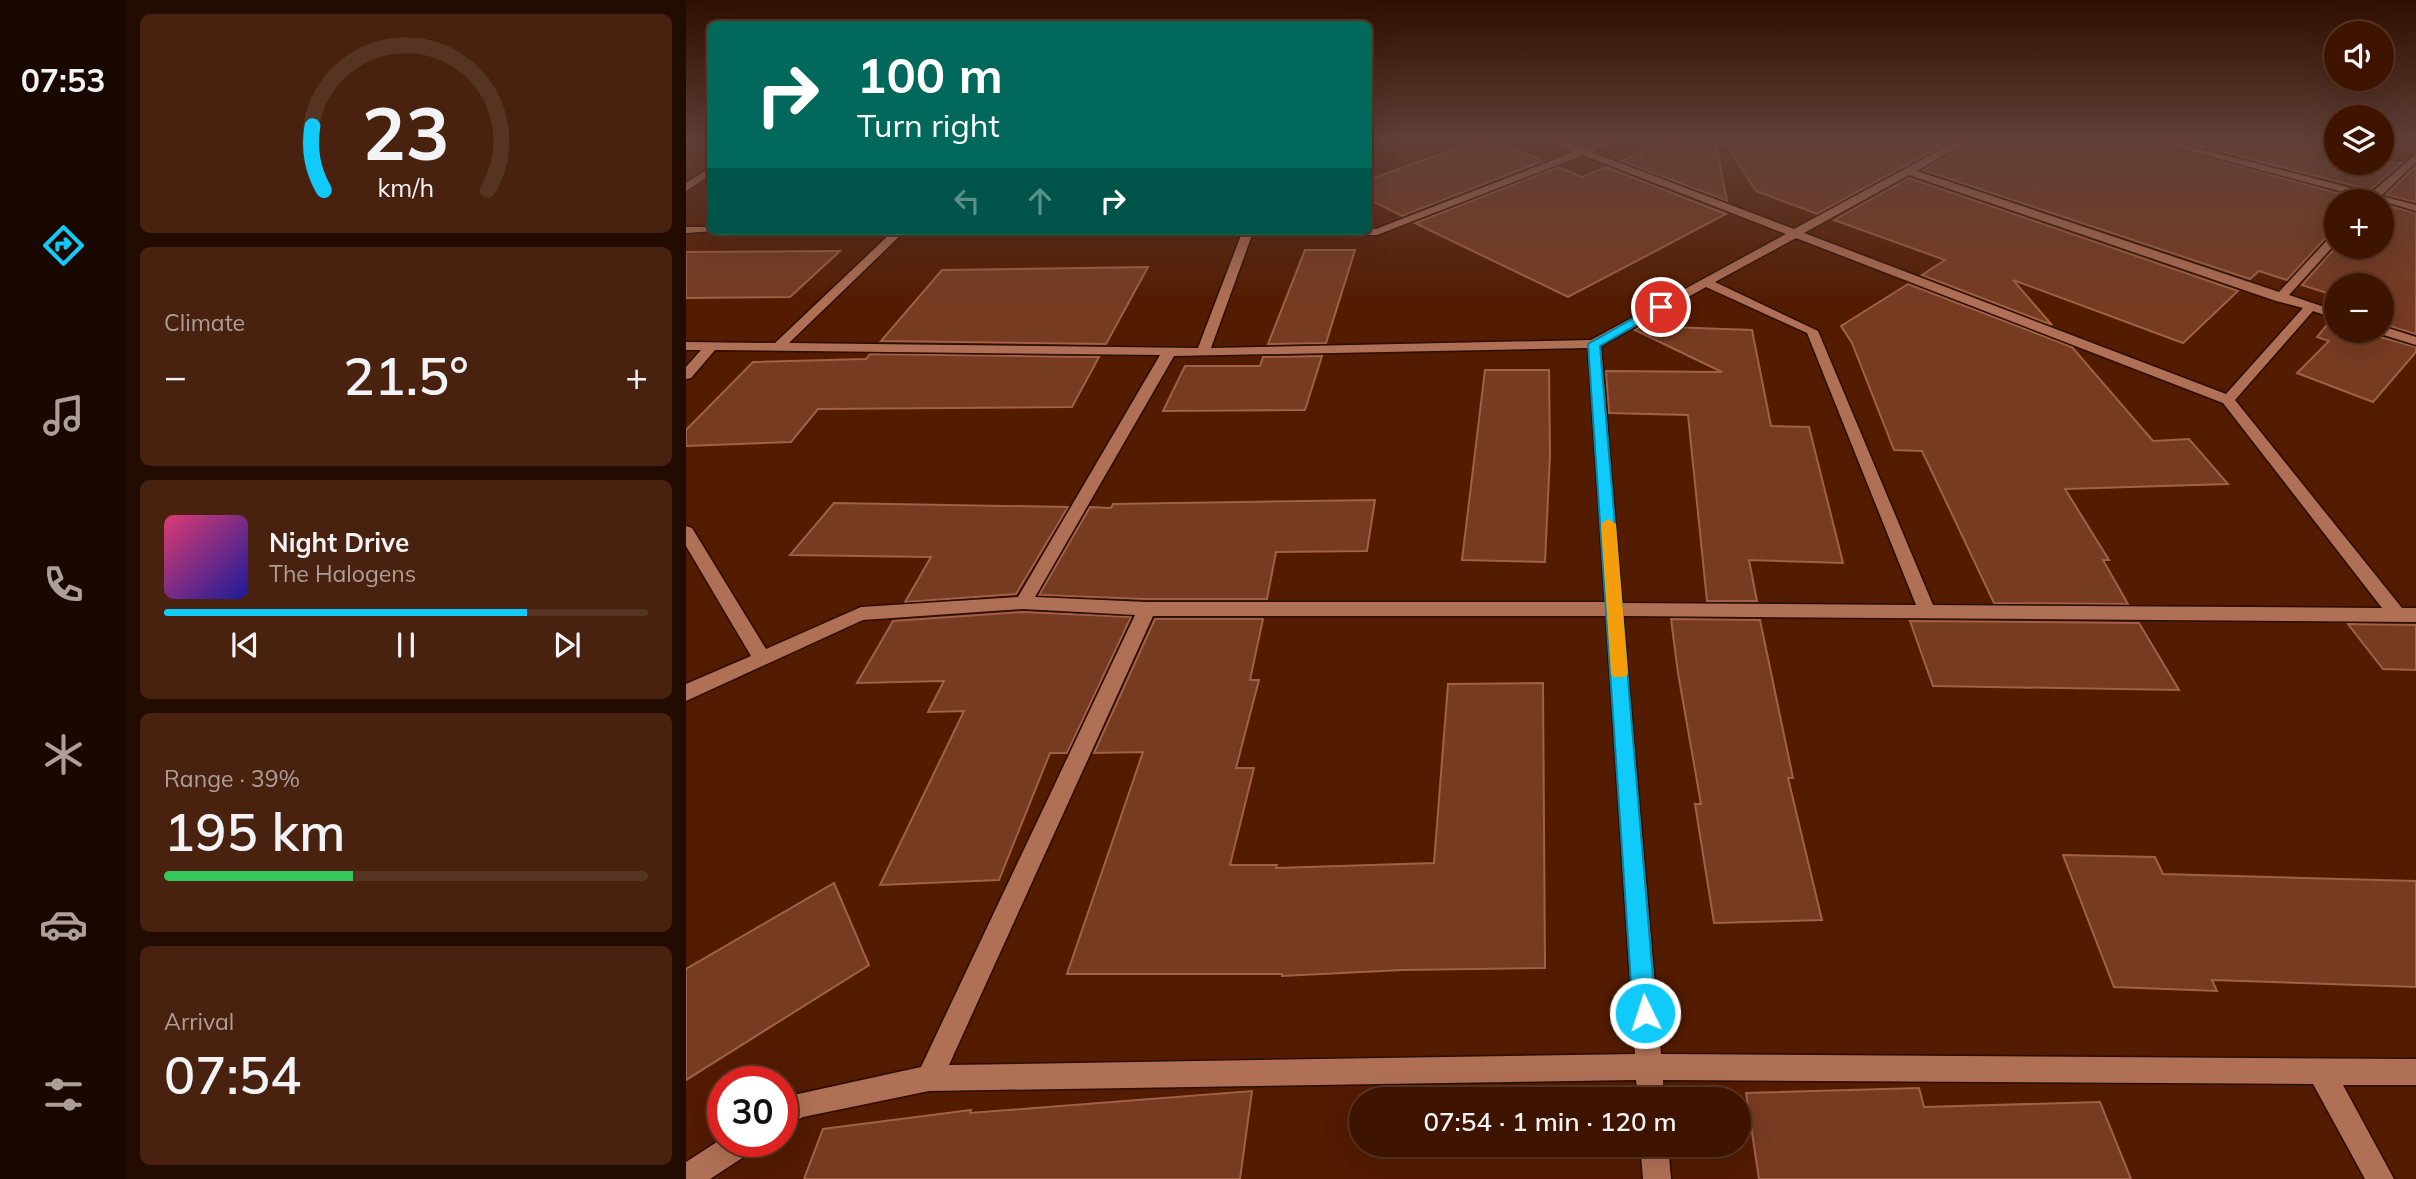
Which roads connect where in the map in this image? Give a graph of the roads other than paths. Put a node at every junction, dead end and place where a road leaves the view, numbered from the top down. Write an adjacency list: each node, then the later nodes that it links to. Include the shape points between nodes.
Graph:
1 (1475, 194): 9 (street)
2 (1691, 194): 10 (street)
3 (1866, 194): 10 (street)
4 (1975, 194): 15 (street)
5 (2394, 204): 6 (street)
6 (2416, 208)
7 (686, 230): 8 (street)
8 (707, 230)
9 (1372, 232)
10 (1793, 234): 14 (street); 27 (street)
11 (896, 235): 23 (street)
12 (1247, 235): 25 (street)
13 (2324, 250): 15 (street)
14 (1706, 283): 20 (street); 32 (street, via 1812,331)
15 (2280, 298): 16 (street)
16 (2310, 307): 17 (street); 27 (street)
17 (2324, 311)
18 (2394, 334): 19 (street)
19 (2416, 341)
20 (1594, 344): 25 (street); 31 (street)
21 (686, 346): 22 (street)
22 (712, 346): 23 (street); 26 (street)
23 (778, 347): 24 (street)
24 (1169, 352): 25 (street); 29 (street)
25 (1203, 352)
26 (686, 375)
27 (2228, 400): 33 (street)
28 (686, 532): 35 (street)
29 (1023, 604): 30 (street); 35 (street, via 861,614)
30 (1147, 609): 31 (street); 40 (street)
31 (1615, 609): 32 (street); 37 (street)
32 (1927, 611): 33 (street)
33 (2397, 615): 34 (street)
34 (2416, 615)
35 (761, 657): 36 (street)
36 (686, 692)
37 (1649, 1067): 38 (street); 40 (street); 41 (street)
38 (2321, 1072): 39 (street); 47 (street)
39 (2416, 1072)
40 (929, 1078): 42 (street)
41 (1650, 1087)
42 (798, 1105)
43 (718, 1157): 45 (street)
44 (1655, 1157): 46 (street)
45 (686, 1178)
46 (1657, 1179)
47 (2380, 1179)

